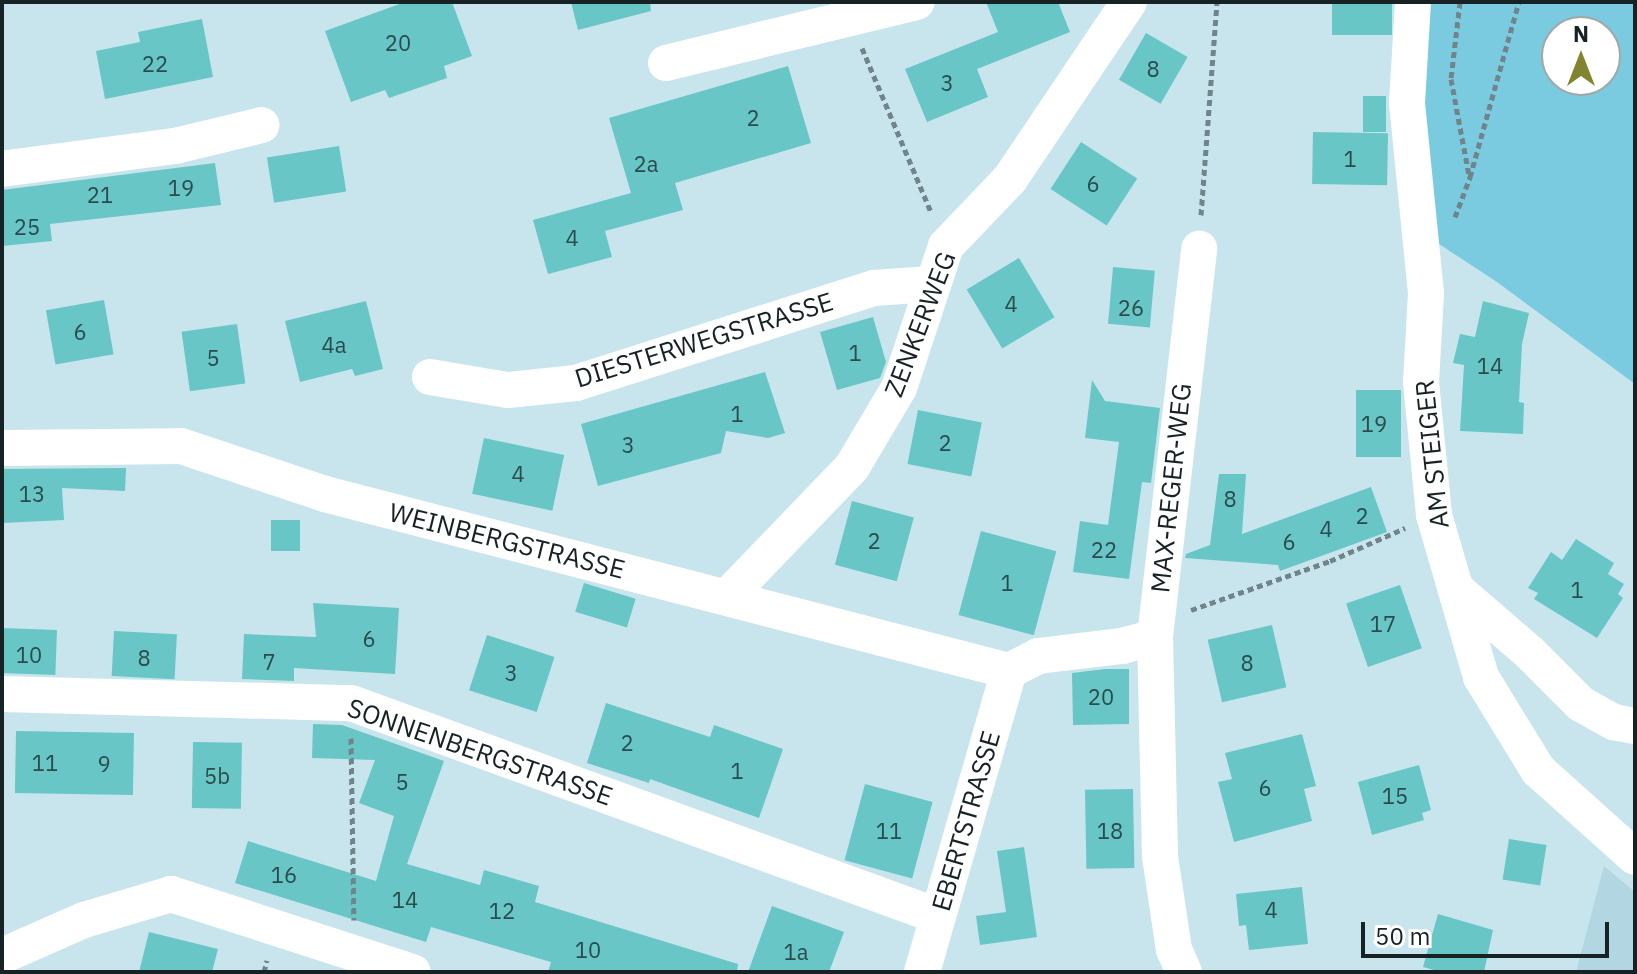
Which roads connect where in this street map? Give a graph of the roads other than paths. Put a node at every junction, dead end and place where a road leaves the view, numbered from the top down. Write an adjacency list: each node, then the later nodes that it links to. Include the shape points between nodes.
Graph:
1 (917, 2): 4 (street)
2 (1129, 2): 8 (street, ZENKERWEG, via 1010,179 946,246)
3 (1413, 2): 11 (street, AM STEIGER, via 1407,103 1426,293 1421,382 1434,515)
4 (666, 63)
5 (262, 125): 6 (street, via 175,146)
6 (2, 169)
7 (1199, 248): 13 (street, MAX-REGER-WEG)
8 (931, 284): 9 (street, DIESTERWEGSTRASSE, via 874,288 576,383 508,390); 12 (street, ZENKERWEG, via 899,388 852,467)
9 (430, 377)
10 (2, 448): 12 (street, WEINBERGSTRASSE, via 181,446 325,494)
11 (1457, 590): 16 (street, via 1581,704 1614,722); 17 (street, AM STEIGER, via 1481,677 1538,770)
12 (727, 597): 14 (street, WEINBERGSTRASSE)
13 (1155, 637): 14 (street, via 1038,656); 22 (street, MAX-REGER-WEG, via 1160,856 1174,950)
14 (1009, 671): 18 (street, EBERTSTRASSE)
15 (2, 694): 18 (street, SONNENBERGSTRASSE, via 351,703)
16 (1635, 726)
17 (1635, 857)
18 (938, 916): 21 (street, EBERTSTRASSE)
19 (2, 956): 20 (street, via 84,920 171,894)
20 (413, 972)
21 (922, 972)
22 (1184, 972)

